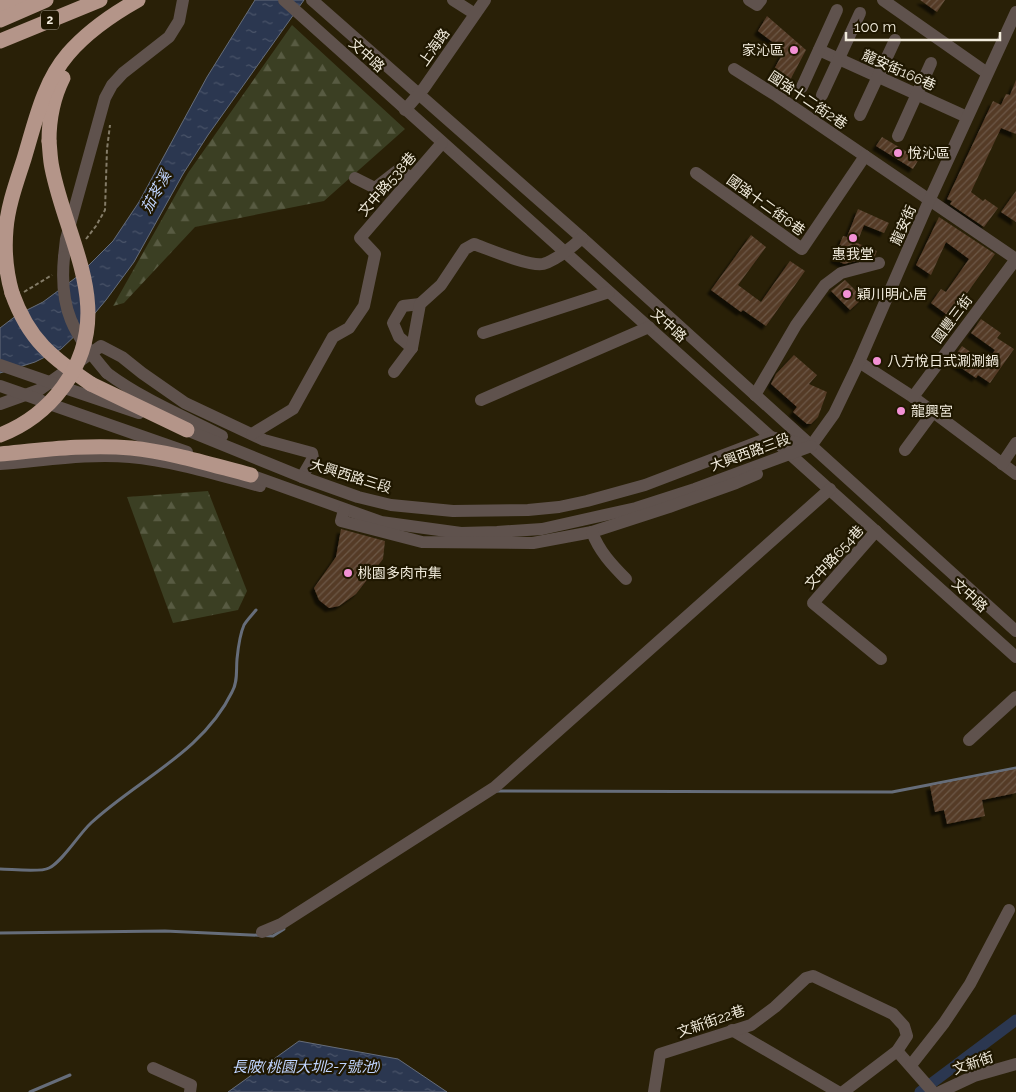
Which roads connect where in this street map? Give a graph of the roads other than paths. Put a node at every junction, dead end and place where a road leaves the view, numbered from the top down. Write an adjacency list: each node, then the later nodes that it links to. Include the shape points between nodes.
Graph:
1 (22, 0): 13 (highway)
2 (46, 0): 18 (highway, 2)
3 (100, 0): 21 (highway, 2)
4 (138, 0): 19 (highway)
5 (183, 0): 74 (street, bridge, via 179,21 169,37 123,73 105,98 66,239 62,277 64,296 78,334 107,373 150,400)
6 (284, 0): 32 (street, 文中路)
7 (313, 0): 29 (street, 文中路)
8 (453, 0): 17 (street)
9 (485, 0): 17 (street, 上海路)
10 (749, 0): 11 (street, via 757,5)
11 (761, 0)
12 (883, 0): 26 (street)
13 (0, 8)
14 (837, 10): 22 (street)
15 (1016, 12): 26 (street, 龍安街)
16 (860, 13): 23 (street)
17 (475, 14): 29 (street, 上海路)
18 (0, 20)
19 (101, 25): 60 (highway, bridge, via 68,54 45,94 6,226 6,265 18,293 23,321 46,351 92,384); 62 (highway, bridge, via 79,50 61,83 49,126 52,167 86,287 86,329 78,360 56,396 32,419)
20 (895, 40): 27 (street)
21 (0, 41)
22 (819, 50): 23 (street, 龍安街166巷); 28 (street)
23 (839, 59): 27 (street, 龍安街166巷); 30 (street)
24 (931, 63): 31 (street)
25 (734, 69): 37 (street, 國強十二街2巷)
26 (987, 73): 34 (street, 龍安街)
27 (878, 77): 31 (street, 龍安街166巷); 33 (street)
28 (802, 87)
29 (418, 94): 32 (street, 上海路); 42 (street, 文中路)
30 (822, 95)
31 (917, 95): 34 (street, 龍安街166巷); 35 (street)
32 (405, 110): 36 (street, 文中路)
33 (860, 115)
34 (967, 118): 41 (street, 龍安街)
35 (898, 136)
36 (442, 143): 40 (street, 文中路538巷); 43 (street, 文中路)
37 (865, 156): 38 (street, 國強十二街6巷, via 802,249); 41 (street, 國強十二街2巷)
38 (696, 173)
39 (355, 178): 40 (street, via 375,188 397,171)
40 (412, 178): 61 (street, 文中路538巷, via 360,238 375,254 364,306 349,328 333,337 293,409)
41 (929, 201): 44 (street, 國強十二街2巷); 51 (street, 龍安街)
42 (582, 238): 43 (street); 55 (street, 文中路)
43 (565, 253): 46 (street, 文中路); 47 (street, via 542,264 521,261 474,244 465,249 441,285)
44 (1016, 259): 56 (street, 國豐三街)
45 (879, 263): 55 (street, via 841,273 824,284)
46 (609, 292): 48 (street, 文中路); 49 (street)
47 (420, 304): 50 (street); 50 (street, via 403,306 393,323 399,337)
48 (648, 327): 57 (street); 63 (street, 文中路)
49 (483, 333)
50 (412, 348): 53 (street)
51 (859, 362): 56 (street); 65 (street, 龍安街, via 834,414)
52 (0, 365): 60 (street, 大興西路三段, bridge)
53 (394, 372)
54 (0, 386): 73 (street, 大興西路三段, bridge)
55 (755, 395): 65 (street, 文中路)
56 (912, 397): 59 (street)
57 (481, 400)
58 (0, 404): 61 (street, via 39,390 102,346 185,403)
59 (933, 412): 66 (street); 71 (street)
60 (187, 430): 74 (street, 大興西路三段)
61 (252, 434): 74 (street, via 312,453 313,458)
62 (0, 435)
63 (771, 437): 65 (street, 大興西路三段); 68 (street, 文中路); 74 (street, 大興西路三段, via 645,485 559,507 528,510 453,511 391,505)
64 (1016, 443): 71 (street)
65 (811, 446): 68 (street, 大興西路三段); 81 (street, 文中路)
66 (904, 450)
67 (0, 454): 73 (highway, via 76,446 132,448)
68 (790, 454): 69 (street, 大興西路三段); 75 (street, 文中路)
69 (771, 460): 77 (street, 大興西路三段, via 636,508 542,529 461,533 381,522); 79 (street, via 766,470 736,483)
70 (0, 464): 76 (street, via 77,457 130,457 163,462)
71 (1002, 464): 72 (street)
72 (1016, 474)
73 (251, 475): 76 (street, 大興西路三段)
74 (302, 477): 76 (street)
75 (830, 489): 78 (street, 文中路); 88 (street, via 495,787 281,924)
76 (324, 502): 77 (street, 大興西路三段)
77 (344, 510): 79 (street, via 341,521 422,542 533,544)
78 (876, 531): 82 (street, 文中路); 84 (street, 文中路654巷, via 813,603)
79 (592, 532): 80 (street, via 596,544)
80 (626, 579)
81 (1016, 631): 82 (street)
82 (1005, 646): 83 (street, 文中路)
83 (1016, 656)
84 (881, 659)
85 (1016, 697): 86 (street)
86 (969, 740)
87 (1009, 910): 91 (street, via 970,984)
88 (262, 932)
89 (732, 1030): 90 (street, 文新街22巷, via 751,1025 776,1007 806,978 813,976 893,1014 904,1026 906,1036); 96 (street, 文新街22巷, via 660,1054); 97 (street)
90 (897, 1051): 91 (street); 98 (street)
91 (911, 1064): 94 (street)
92 (1016, 1064): 99 (street, 文新街, via 974,1076)
93 (153, 1068): 95 (street, via 191,1085)
94 (930, 1088)
95 (190, 1092)
96 (654, 1092)
97 (838, 1092)
98 (842, 1092)
99 (940, 1092)

